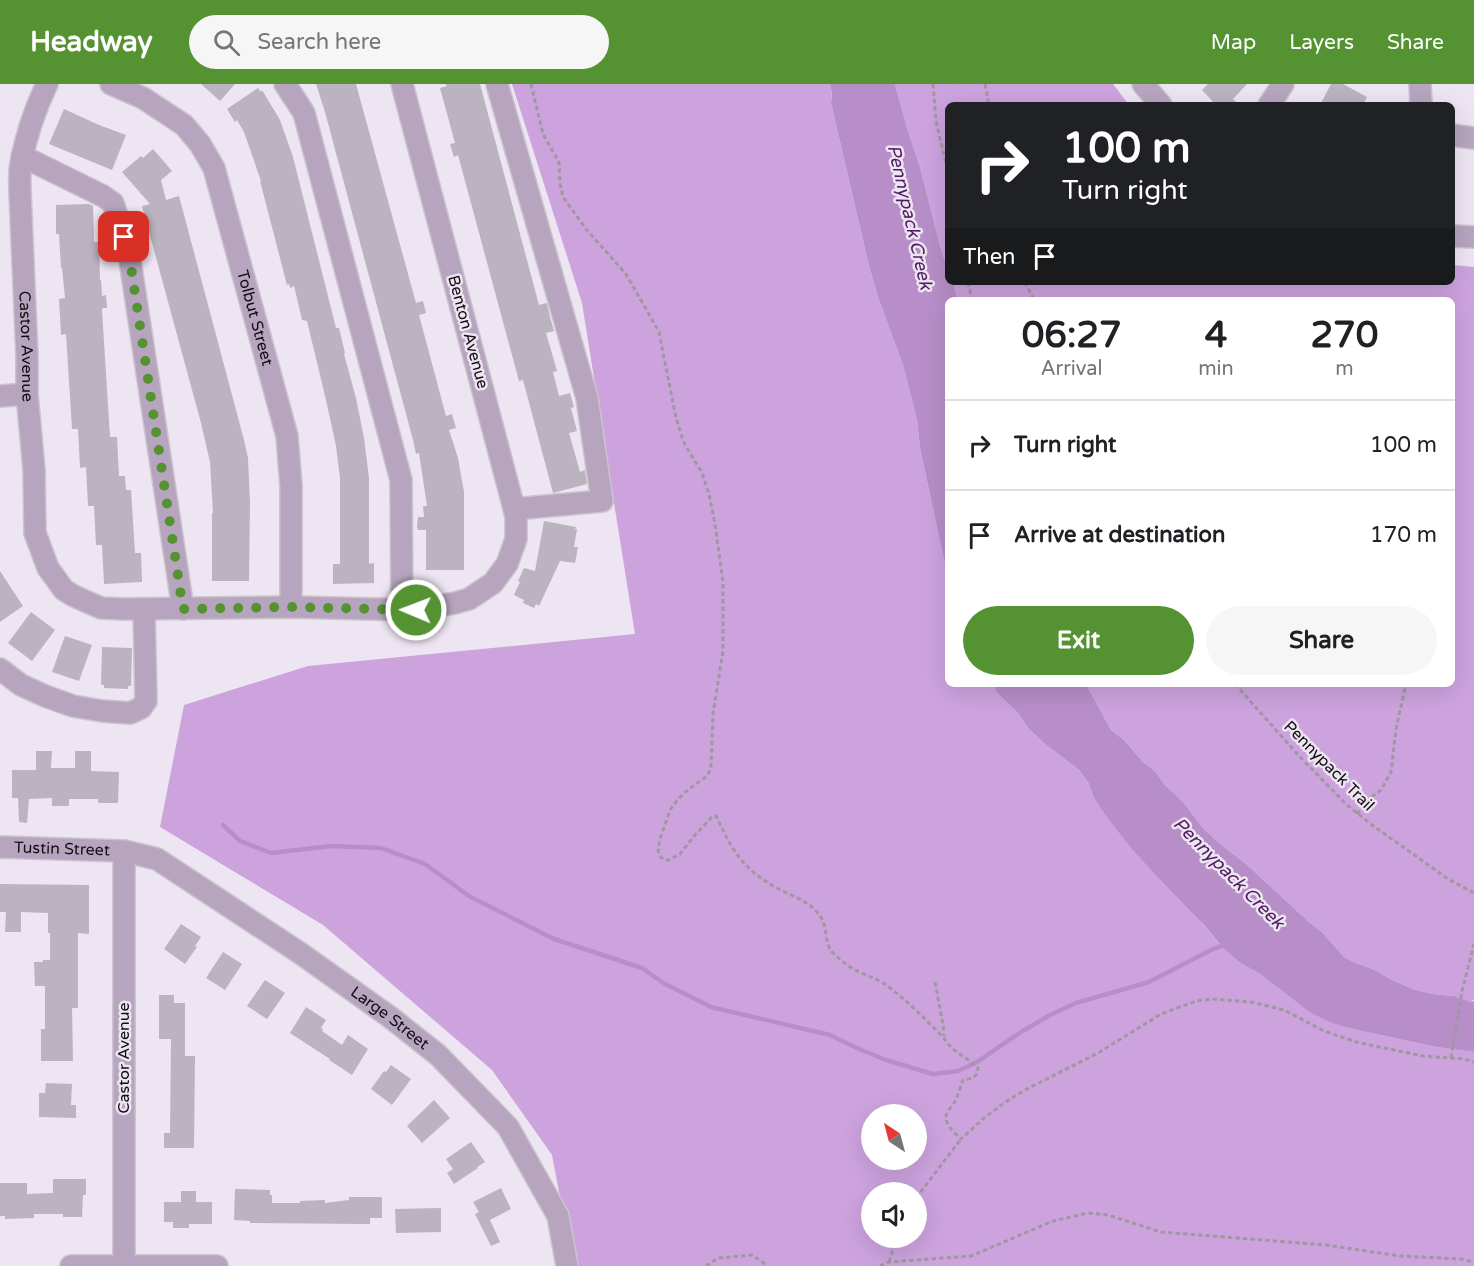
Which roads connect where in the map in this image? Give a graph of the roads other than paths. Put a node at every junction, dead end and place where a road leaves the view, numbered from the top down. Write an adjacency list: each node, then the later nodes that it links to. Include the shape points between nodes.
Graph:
1 (47, 84): 12 (street, Castor Avenue)
2 (111, 84): 19 (street, Tolbut Street, via 143,98 184,125 214,168 287,436)
3 (285, 84): 22 (street, via 304,113 401,480)
4 (402, 84): 17 (street, Benton Avenue)
5 (496, 84): 17 (street, via 587,398 602,501)
6 (1143, 84): 8 (street)
7 (1420, 84): 9 (street)
8 (1158, 102)
9 (1421, 102)
10 (1455, 135): 11 (street)
11 (1474, 138)
12 (22, 156): 15 (street, Castor Avenue); 20 (street, via 113,203 129,254)
13 (1474, 235): 14 (street)
14 (1455, 236)
15 (27, 394): 16 (street); 21 (street, Castor Avenue, via 35,533 48,568 64,590 101,608)
16 (0, 396)
17 (514, 509): 18 (street, Benton Avenue, via 516,539)
18 (497, 578): 22 (street, Castor Avenue, via 469,599)
19 (291, 607): 20 (street, Castor Avenue); 22 (street, Castor Avenue)
20 (183, 609): 21 (street, Castor Avenue)
21 (144, 610): 23 (street, via 146,701 130,713 73,706 21,685)
22 (402, 610)
23 (0, 669)
24 (0, 846): 25 (street, Tustin Street)
25 (124, 851): 27 (street, Castor Avenue); 29 (street, Large Street, via 157,859 308,959 438,1055 508,1127 558,1216)
26 (71, 1266): 27 (street)
27 (124, 1266): 28 (street)
28 (217, 1266)
29 (567, 1266)

